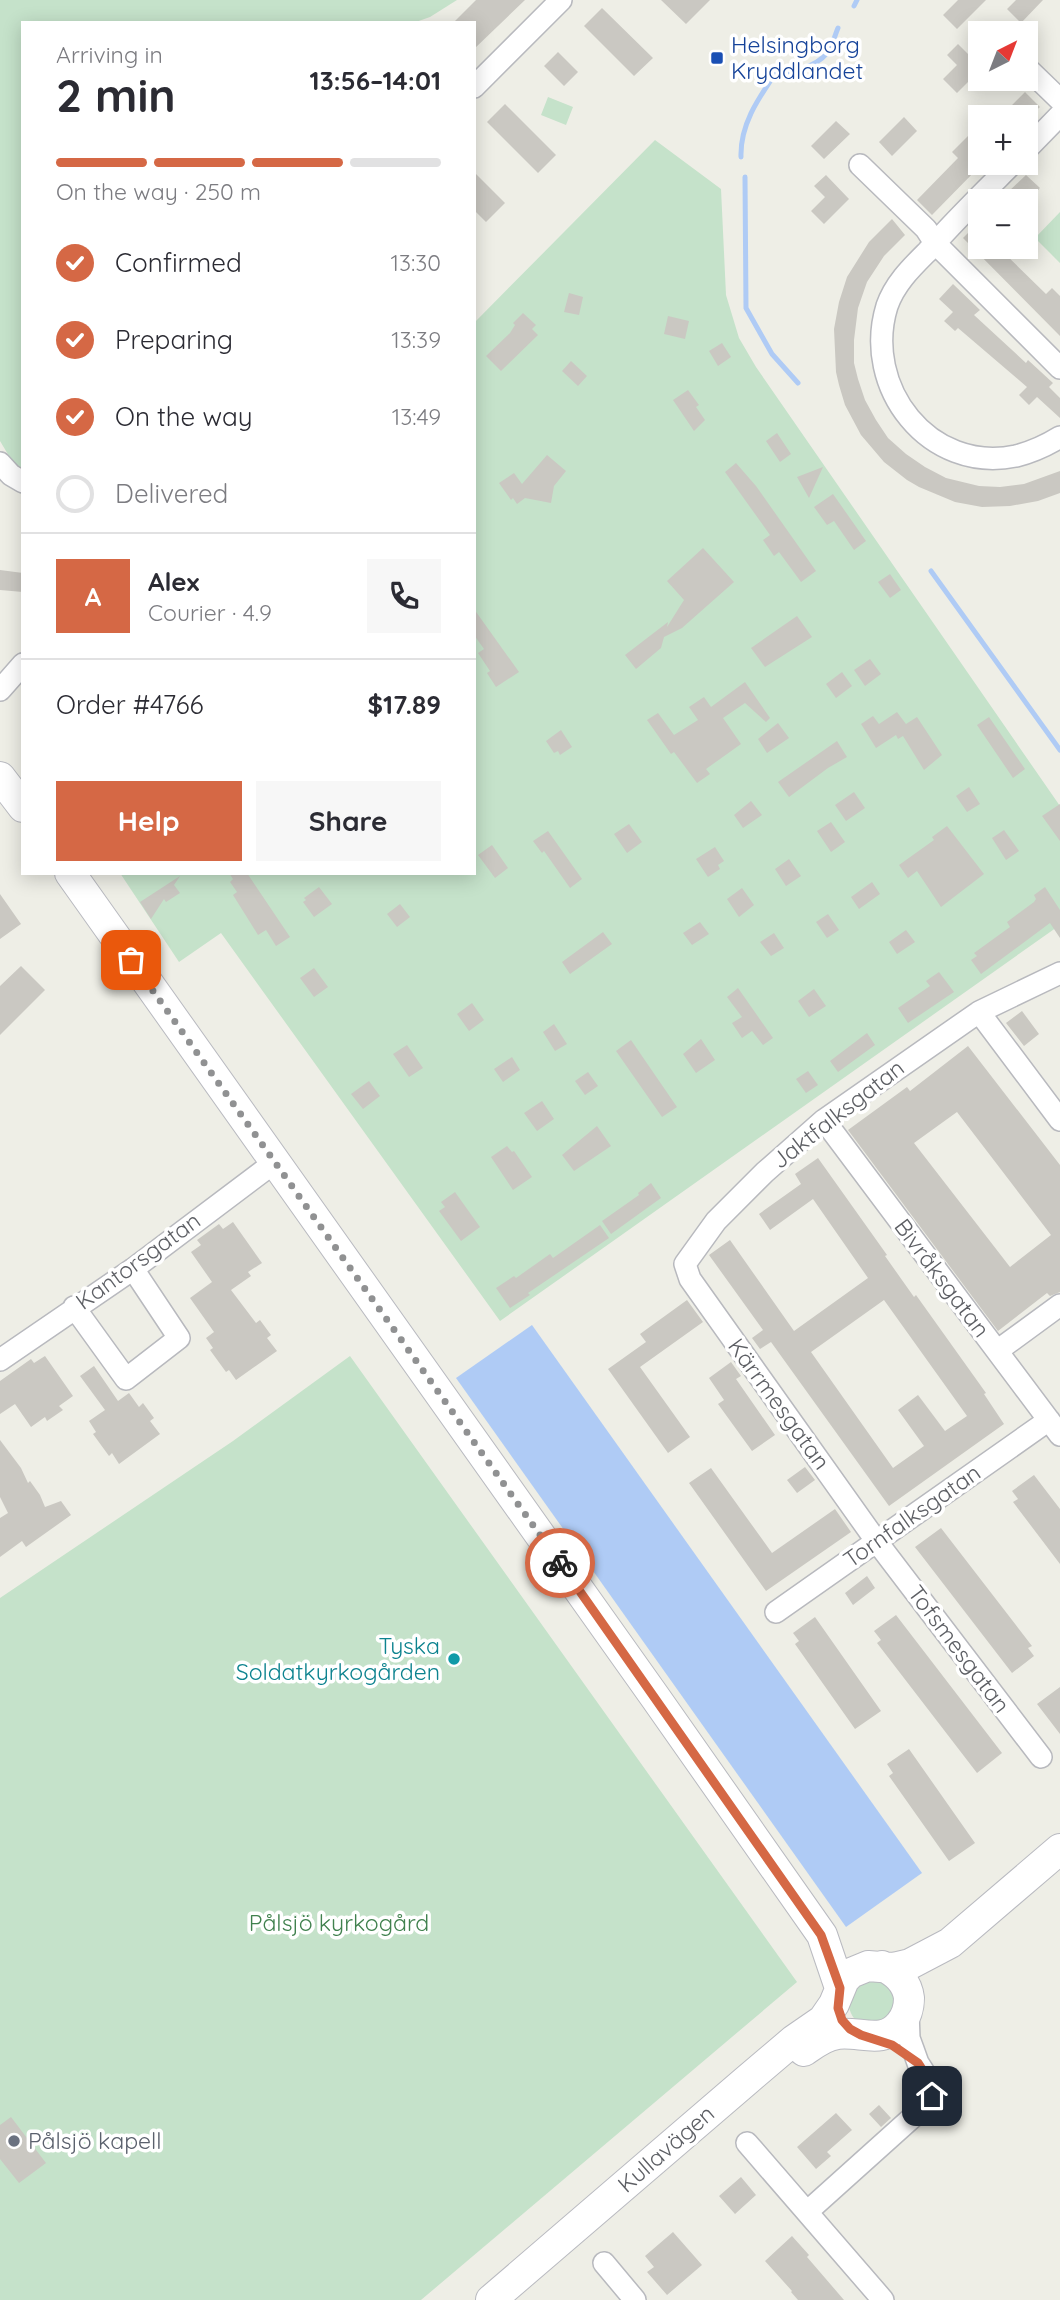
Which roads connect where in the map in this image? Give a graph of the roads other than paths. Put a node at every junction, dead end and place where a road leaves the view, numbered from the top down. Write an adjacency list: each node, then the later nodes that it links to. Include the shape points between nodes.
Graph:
1 (561, 0): 3 (street)
2 (1038, 79): 4 (street)
3 (476, 85)
4 (1060, 100)
5 (1060, 115): 6 (street)
6 (1038, 138)
7 (860, 165): 9 (street)
8 (1001, 175): 9 (street)
9 (935, 243): 10 (street); 11 (street, via 898,283 885,316 884,371 901,408 933,440 970,455 1017,456)
10 (1060, 368)
11 (1060, 437)
12 (0, 463): 13 (street)
13 (21, 481)
14 (21, 666): 15 (street)
15 (0, 690)
16 (71, 875): 21 (street)
17 (1060, 973): 18 (street, Jaktfalksgatan)
18 (979, 1012): 19 (street, Jaktfalksgatan); 20 (street)
19 (824, 1120): 22 (street, Jaktfalksgatan, via 741,1196); 26 (street, Bivråksgatan)
20 (1060, 1120)
21 (275, 1162): 23 (street, Kantorsgatan); 33 (street)
22 (685, 1264): 29 (street, Kärrmesgatan, via 690,1279)
23 (132, 1269): 25 (street, Kantorsgatan); 25 (street, via 179,1338 126,1380)
24 (1060, 1305): 26 (street)
25 (75, 1307): 27 (street, Kantorsgatan)
26 (997, 1351): 28 (street, Bivråksgatan)
27 (1, 1356)
28 (1054, 1428): 29 (street, Tornfalksgatan)
29 (877, 1542): 30 (street, Tornfalksgatan); 31 (street, Tofsmesgatan)
30 (776, 1612)
31 (1041, 1757)
32 (1060, 1849): 34 (street, Kullavägen)
33 (821, 1935): 35 (street); 36 (street)
34 (950, 1943): 35 (street, Kullavägen, via 910,1964); 37 (street, Kullavägen, via 927,1970)
35 (875, 1966): 36 (street, Kullavägen, via 851,1973); 37 (street, via 901,1978)
36 (839, 1992): 38 (street, via 842,2020); 43 (street, Kullavägen, via 823,2020)
37 (908, 2005): 38 (street, Kullavägen, via 895,2030); 39 (street, via 909,2038)
38 (867, 2036): 39 (street, via 892,2045); 44 (street, Kullavägen, via 832,2035 803,2051)
39 (918, 2063): 41 (street, via 932,2085 925,2106)
40 (747, 2143): 41 (street)
41 (807, 2211): 46 (street)
42 (604, 2263): 45 (street)
43 (491, 2300)
44 (514, 2300)
45 (635, 2300)
46 (883, 2300)

